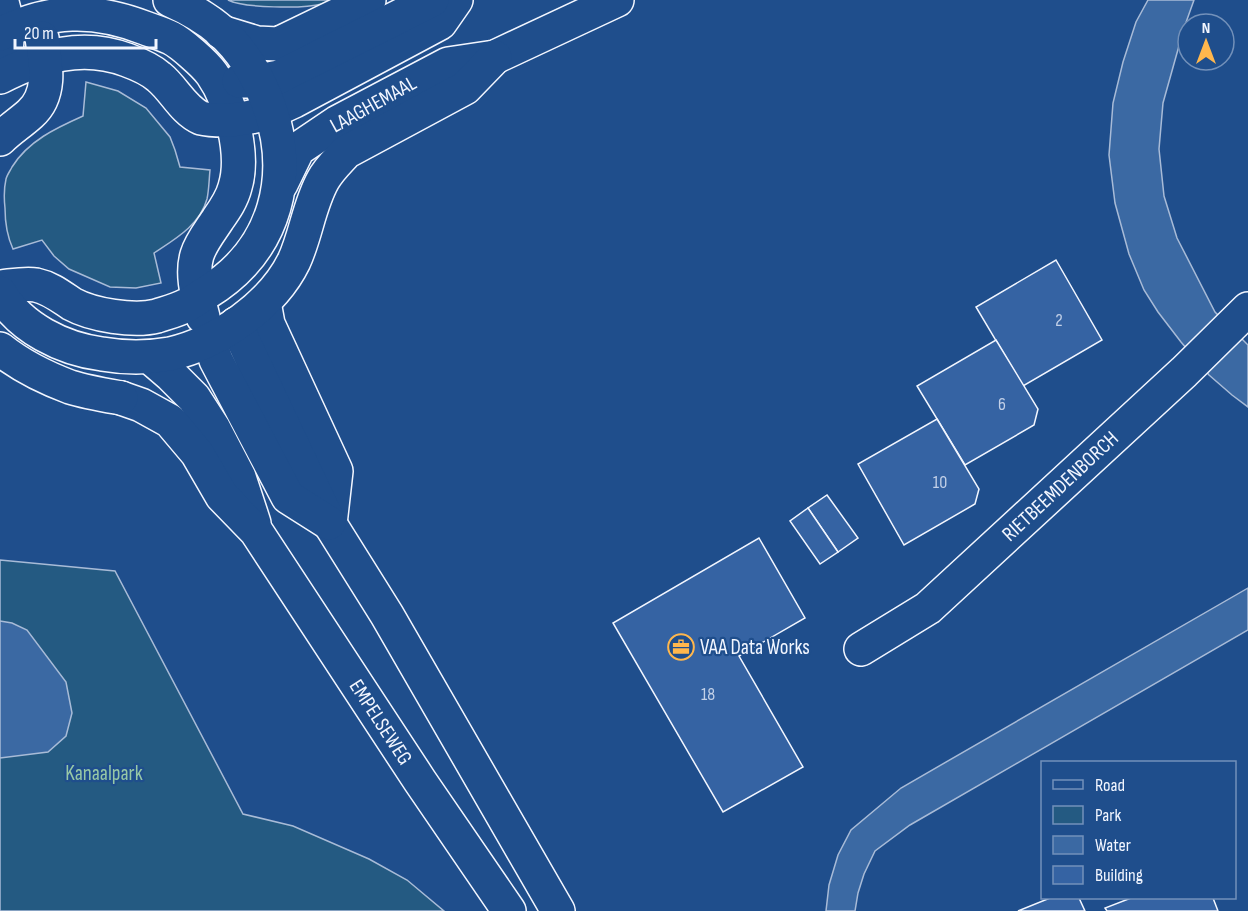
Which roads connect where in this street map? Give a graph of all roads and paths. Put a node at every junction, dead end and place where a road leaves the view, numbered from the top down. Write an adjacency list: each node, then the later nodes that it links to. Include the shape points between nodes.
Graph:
1 (170, 0): 9 (main road)
2 (369, 0): 9 (main road, via 278,44 257,43)
3 (432, 0): 14 (main road, via 279,77)
4 (456, 0): 15 (main road, LAAGHEMAAL, via 440,23)
5 (617, 0): 10 (main road, LAAGHEMAAL)
6 (101, 8): 7 (main road, via 47,16); 12 (main road, via 171,38)
7 (35, 9): 8 (main road, via 19,25); 11 (main road)
8 (3, 21): 13 (main road, via 6,55)
9 (221, 32): 14 (main road)
10 (495, 57): 18 (main road, LAAGHEMAAL, via 448,64 338,122 298,149); 23 (main road, LAAGHEMAAL, via 465,88 346,152 323,178 293,262)
11 (45, 58): 13 (main road, LAAGHEMAAL); 16 (main road, LAAGHEMAAL, via 86,51 116,56 158,76 183,104 201,117); 17 (main road, via 42,101)
12 (211, 73): 14 (main road, via 235,81); 16 (main road)
13 (0, 75)
14 (260, 81): 15 (main road)
15 (272, 112): 16 (main road, LAAGHEMAAL); 18 (main road, via 280,150)
16 (232, 120): 22 (main road, via 239,165 236,187 197,254 194,277)
17 (0, 140)
18 (279, 189): 19 (main road, via 256,246)
19 (228, 277): 22 (main road); 26 (main road)
20 (0, 287): 22 (main road, via 33,284 101,315 134,317 154,316)
21 (0, 292): 25 (main road, LAAGHEMAAL)
22 (198, 298): 26 (main road)
23 (264, 302): 26 (main road, LAAGHEMAAL); 29 (main road, via 268,324 336,471)
24 (1247, 310): 31 (main road, RIETBEEMDENBORCH, via 928,608)
25 (10, 319): 28 (main road, LAAGHEMAAL, via 67,346 95,354)
26 (223, 331): 28 (main road, LAAGHEMAAL, via 190,348); 29 (main road, via 216,360 288,497)
27 (3, 353): 30 (main road, EMPELSEWEG, via 70,387 121,398 170,421 197,453 222,496)
28 (150, 357): 30 (main road, EMPELSEWEG, via 194,398 214,429 239,477)
29 (330, 524): 33 (main road)
30 (256, 531): 32 (main road, EMPELSEWEG)
31 (861, 648)
32 (509, 911)
33 (558, 911)

